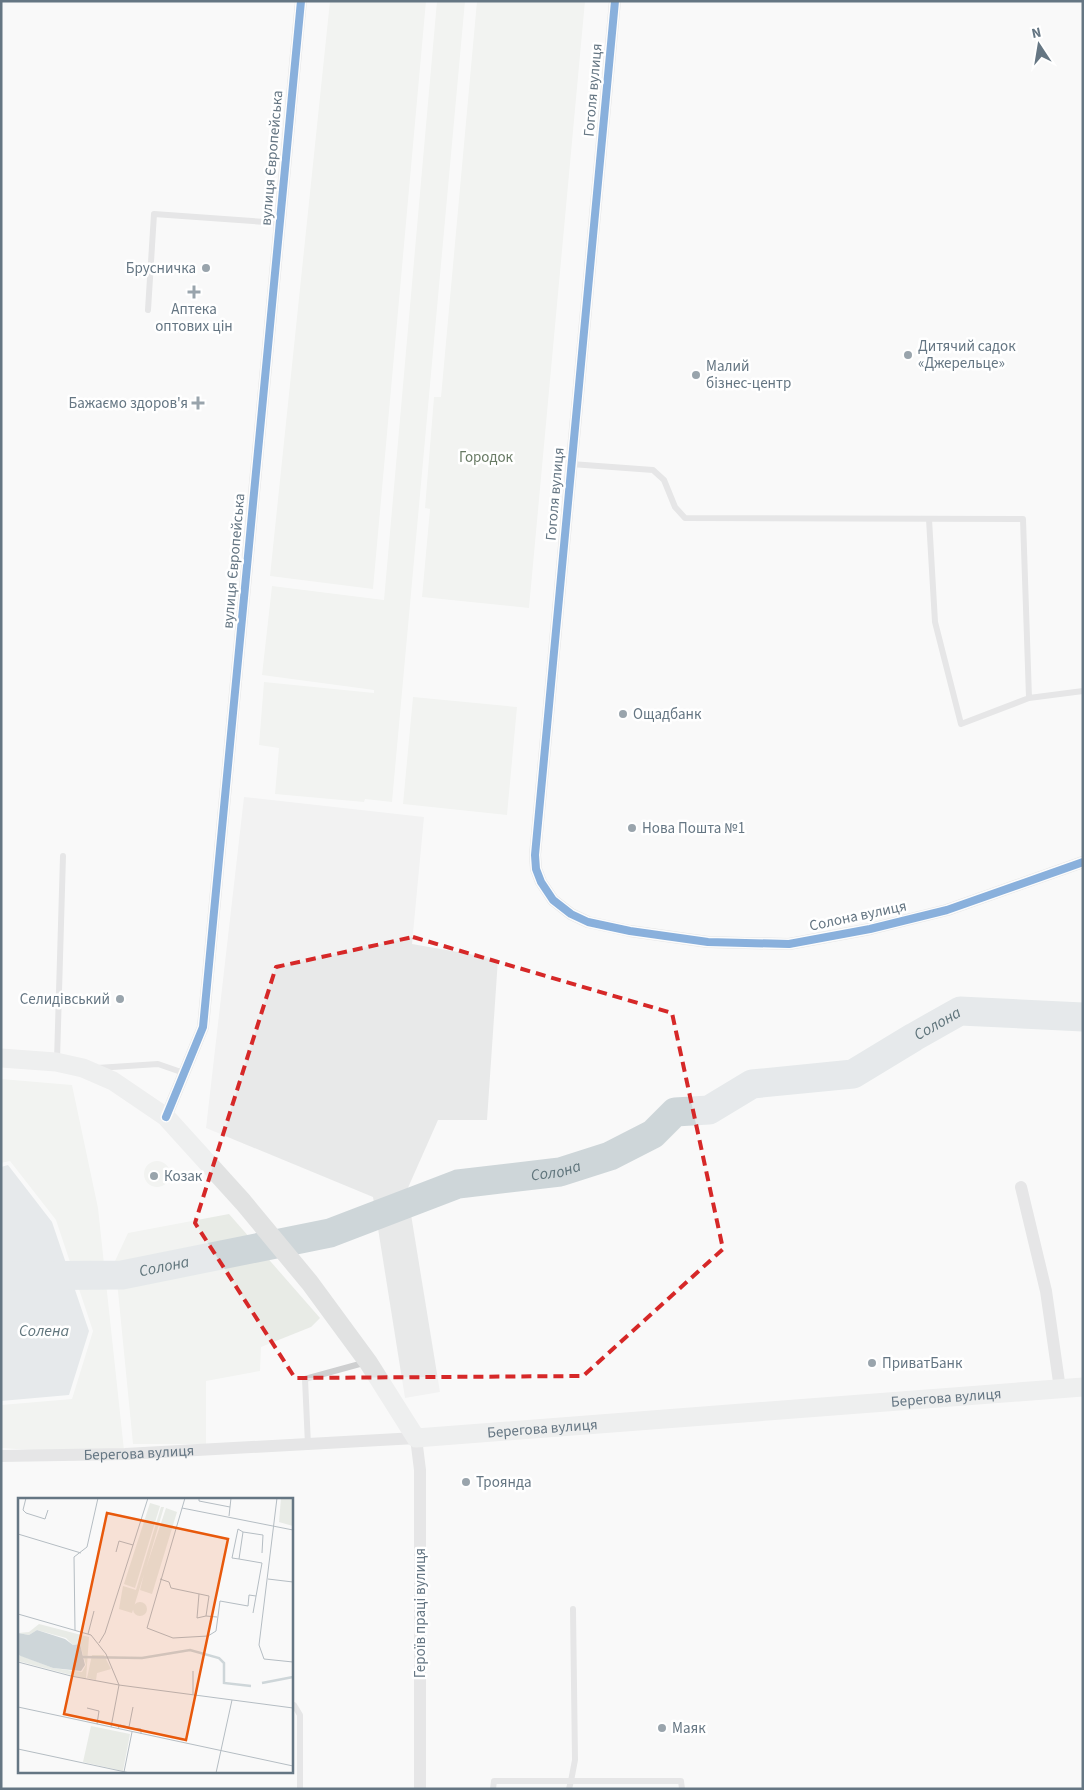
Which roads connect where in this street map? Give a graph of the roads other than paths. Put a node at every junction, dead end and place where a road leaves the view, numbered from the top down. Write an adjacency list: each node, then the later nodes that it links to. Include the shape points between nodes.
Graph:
1 (301, 1): 3 (street, вулиця Європейська)
2 (615, 1): 5 (street, Гоголя вулиця)
3 (280, 223): 4 (lane, via 154,214); 15 (street, вулиця Європейська, via 203,1027)
4 (148, 310)
5 (571, 464): 6 (lane, via 653,470 664,480 675,507 685,518); 11 (street, Гоголя вулиця, via 534,854 541,882 553,900 588,922)
6 (929, 519): 8 (lane, via 1023,519); 8 (lane, via 935,622 960,724)
7 (1083, 690): 8 (lane)
8 (1029, 698)
9 (63, 856): 13 (lane)
10 (1083, 862): 11 (street, Солона вулиця, via 947,910 789,944 708,942)
11 (630, 932)
12 (1, 1058): 13 (main road)
13 (56, 1062): 14 (main road)
14 (83, 1068): 15 (lane, via 158,1064); 16 (main road, via 113,1081)
15 (184, 1073): 16 (street, вулиця Європейська)
16 (166, 1117): 18 (main road, via 310,1283)
17 (1021, 1187): 20 (street, via 1046,1291)
18 (368, 1362): 21 (main road); 22 (lane, via 305,1379)
19 (1083, 1387): 20 (main road, Берегова вулиця)
20 (1060, 1389): 21 (main road, Берегова вулиця)
21 (416, 1438): 22 (street, Берегова вулиця); 28 (street, Героїв праці вулиця, via 420,1470)
22 (308, 1445): 23 (street, Берегова вулиця)
23 (1, 1456)
24 (573, 1609): 26 (lane, via 575,1760)
25 (292, 1704): 27 (lane, via 300,1715)
26 (571, 1781): 29 (lane, via 494,1781); 30 (lane); 31 (lane, via 681,1781)
27 (300, 1789)
28 (420, 1789)
29 (493, 1789)
30 (570, 1789)
31 (682, 1789)

